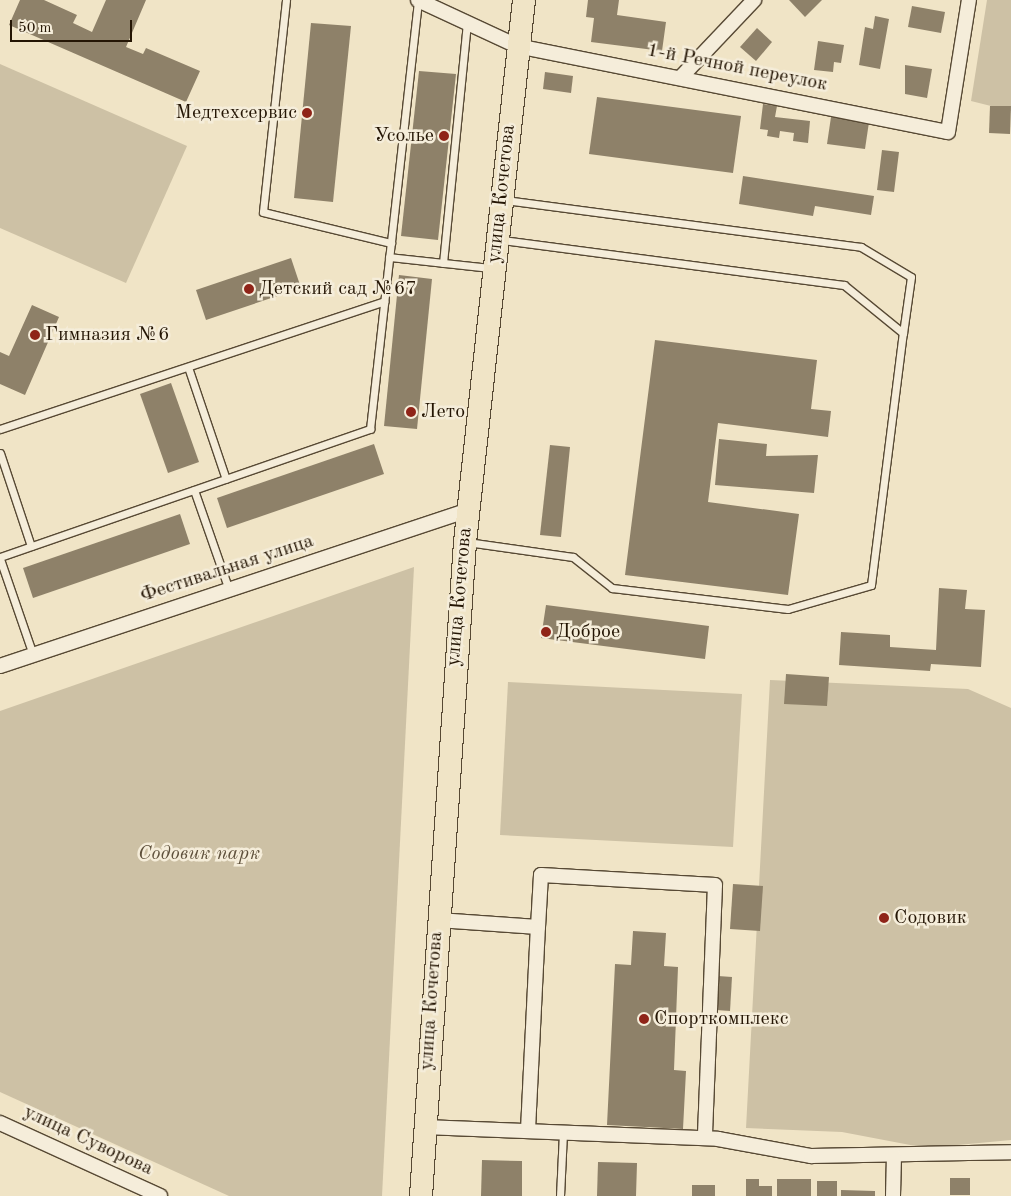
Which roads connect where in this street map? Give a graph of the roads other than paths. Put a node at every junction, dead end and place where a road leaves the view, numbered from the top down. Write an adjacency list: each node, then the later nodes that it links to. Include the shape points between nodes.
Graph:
1 (286, 0): 11 (lane, via 263,212)
2 (418, 0): 6 (street, 1-й Речной переулок); 11 (lane)
3 (524, 0): 7 (main road, улица Кочетова)
4 (754, 0): 8 (street)
5 (969, 0): 8 (street, 1-й Речной переулок, via 948,132)
6 (468, 23): 7 (street, 1-й Речной переулок); 13 (lane)
7 (517, 46): 8 (street, 1-й Речной переулок); 9 (main road, улица Кочетова)
8 (682, 76)
9 (501, 199): 10 (main road, улица Кочетова); 16 (lane, via 861,247 911,278)
10 (497, 239): 14 (main road, улица Кочетова); 16 (lane, via 844,285)
11 (391, 243): 12 (lane)
12 (389, 257): 13 (lane); 15 (lane)
13 (443, 263): 14 (lane)
14 (494, 268): 22 (main road, улица Кочетова)
15 (384, 301): 17 (lane); 20 (lane, via 370,429)
16 (903, 333): 23 (lane, via 871,585 788,609 612,588 573,557)
17 (188, 367): 18 (lane); 20 (lane)
18 (0, 429)
19 (0, 453): 24 (lane)
20 (226, 479): 21 (lane)
21 (194, 490): 24 (lane); 26 (lane)
22 (467, 511): 23 (main road, улица Кочетова); 26 (street, Фестивальная улица)
23 (465, 542): 29 (main road, улица Кочетова)
24 (31, 546): 25 (lane)
25 (0, 558): 27 (lane)
26 (229, 590): 27 (street, Фестивальная улица)
27 (33, 655): 28 (street, Фестивальная улица)
28 (0, 666)
29 (438, 920): 30 (street); 32 (main road, улица Кочетова)
30 (538, 926): 33 (street); 35 (street, via 541,875 714,885)
31 (0, 1123): 38 (street, улица Суворова)
32 (424, 1127): 33 (street); 39 (main road, улица Кочетова)
33 (528, 1130): 34 (street)
34 (563, 1131): 35 (street); 40 (lane)
35 (705, 1138): 37 (street, via 812,1156)
36 (1011, 1152): 37 (street)
37 (894, 1156): 41 (street)
38 (160, 1196)
39 (422, 1196)
40 (560, 1196)
41 (892, 1196)

